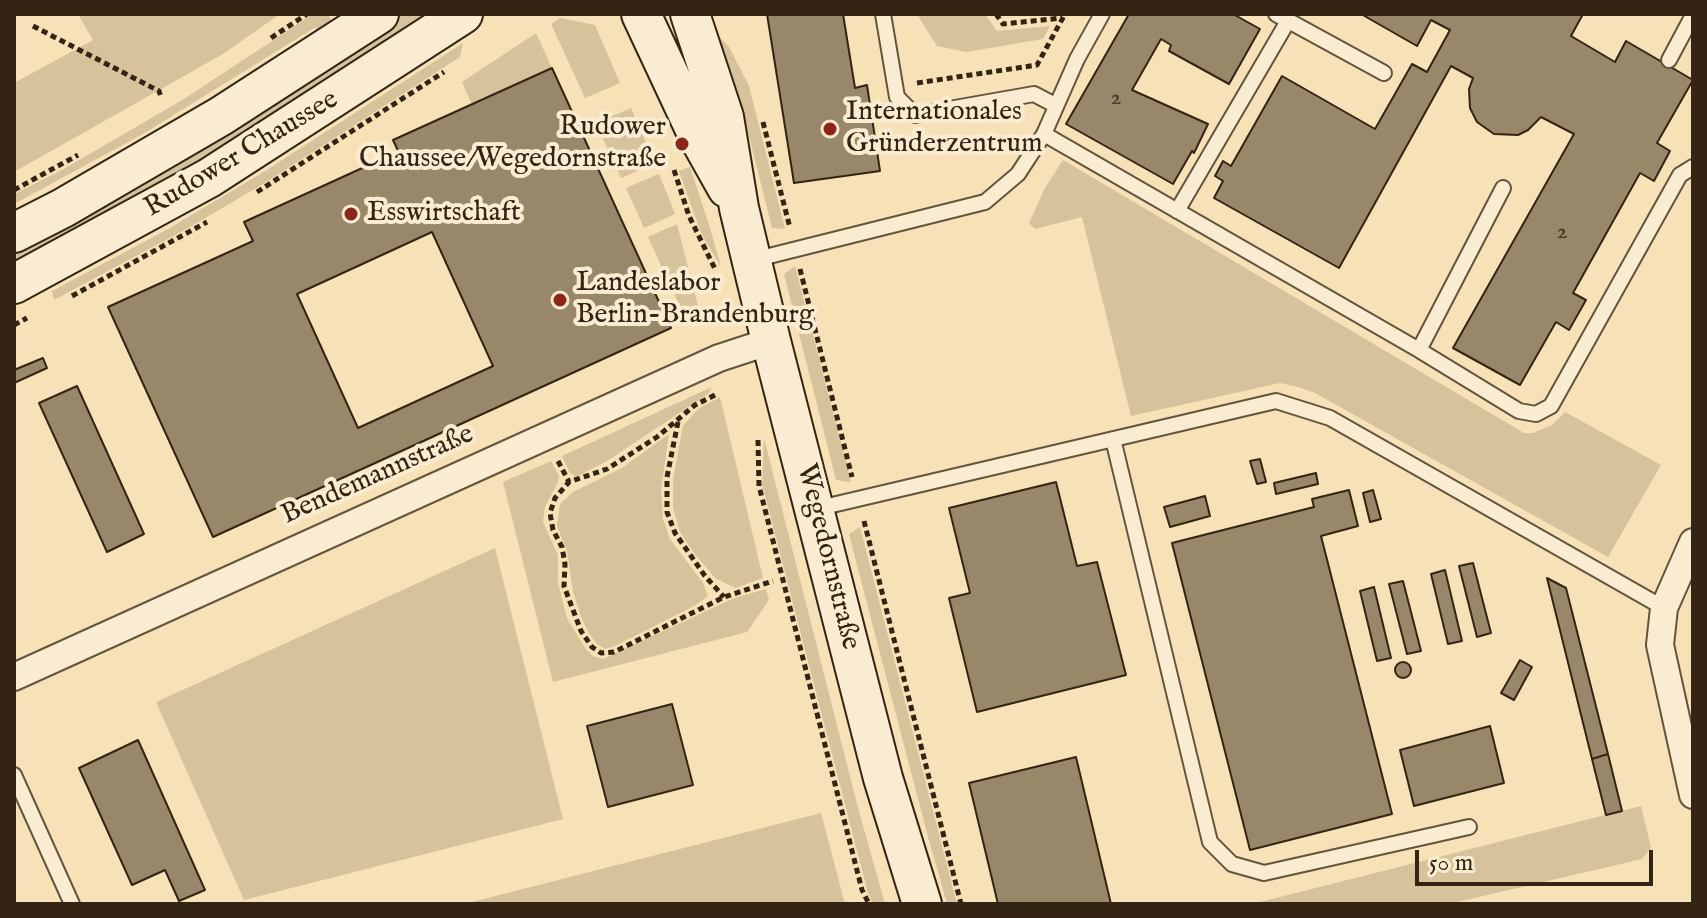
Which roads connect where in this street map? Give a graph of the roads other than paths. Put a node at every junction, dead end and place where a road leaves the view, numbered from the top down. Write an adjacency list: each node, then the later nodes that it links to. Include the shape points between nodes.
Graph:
1 (379, 14): 17 (main road, Rudower Chaussee, via 221,116)
2 (463, 14): 19 (main road, Rudower Chaussee, via 209,178)
3 (641, 14): 15 (main road, Wegedornstraße, via 699,138)
4 (690, 14): 15 (main road, Wegedornstraße, via 724,117)
5 (883, 14): 11 (lane, via 897,97 915,115 1034,94)
6 (1102, 14): 11 (lane)
7 (1693, 15): 9 (lane)
8 (1282, 17): 10 (lane); 16 (lane)
9 (1669, 60)
10 (1384, 73)
11 (1055, 105): 12 (lane)
12 (1044, 134): 16 (lane); 18 (lane, via 1018,174 985,202)
13 (1693, 167): 21 (lane, via 1680,175 1551,406 1536,414 1519,411)
14 (1503, 188): 21 (lane)
15 (739, 208): 18 (main road, Wegedornstraße)
16 (1177, 211): 21 (lane)
17 (14, 233)
18 (752, 260): 20 (main road, Wegedornstraße)
19 (14, 284)
20 (771, 341): 23 (main road, Wegedornstraße); 26 (street, Bendemannstraße, via 719,358)
21 (1419, 350)
22 (1113, 439): 23 (lane); 25 (lane, via 1276,401 1330,418); 29 (lane, via 1210,842 1232,864 1264,873)
23 (815, 509): 31 (main road, Wegedornstraße, via 883,778)
24 (1693, 542): 25 (street)
25 (1664, 608): 28 (street, via 1660,645)
26 (14, 677)
27 (14, 775): 30 (lane)
28 (1693, 795)
29 (1469, 827)
30 (72, 904)
31 (922, 904)

